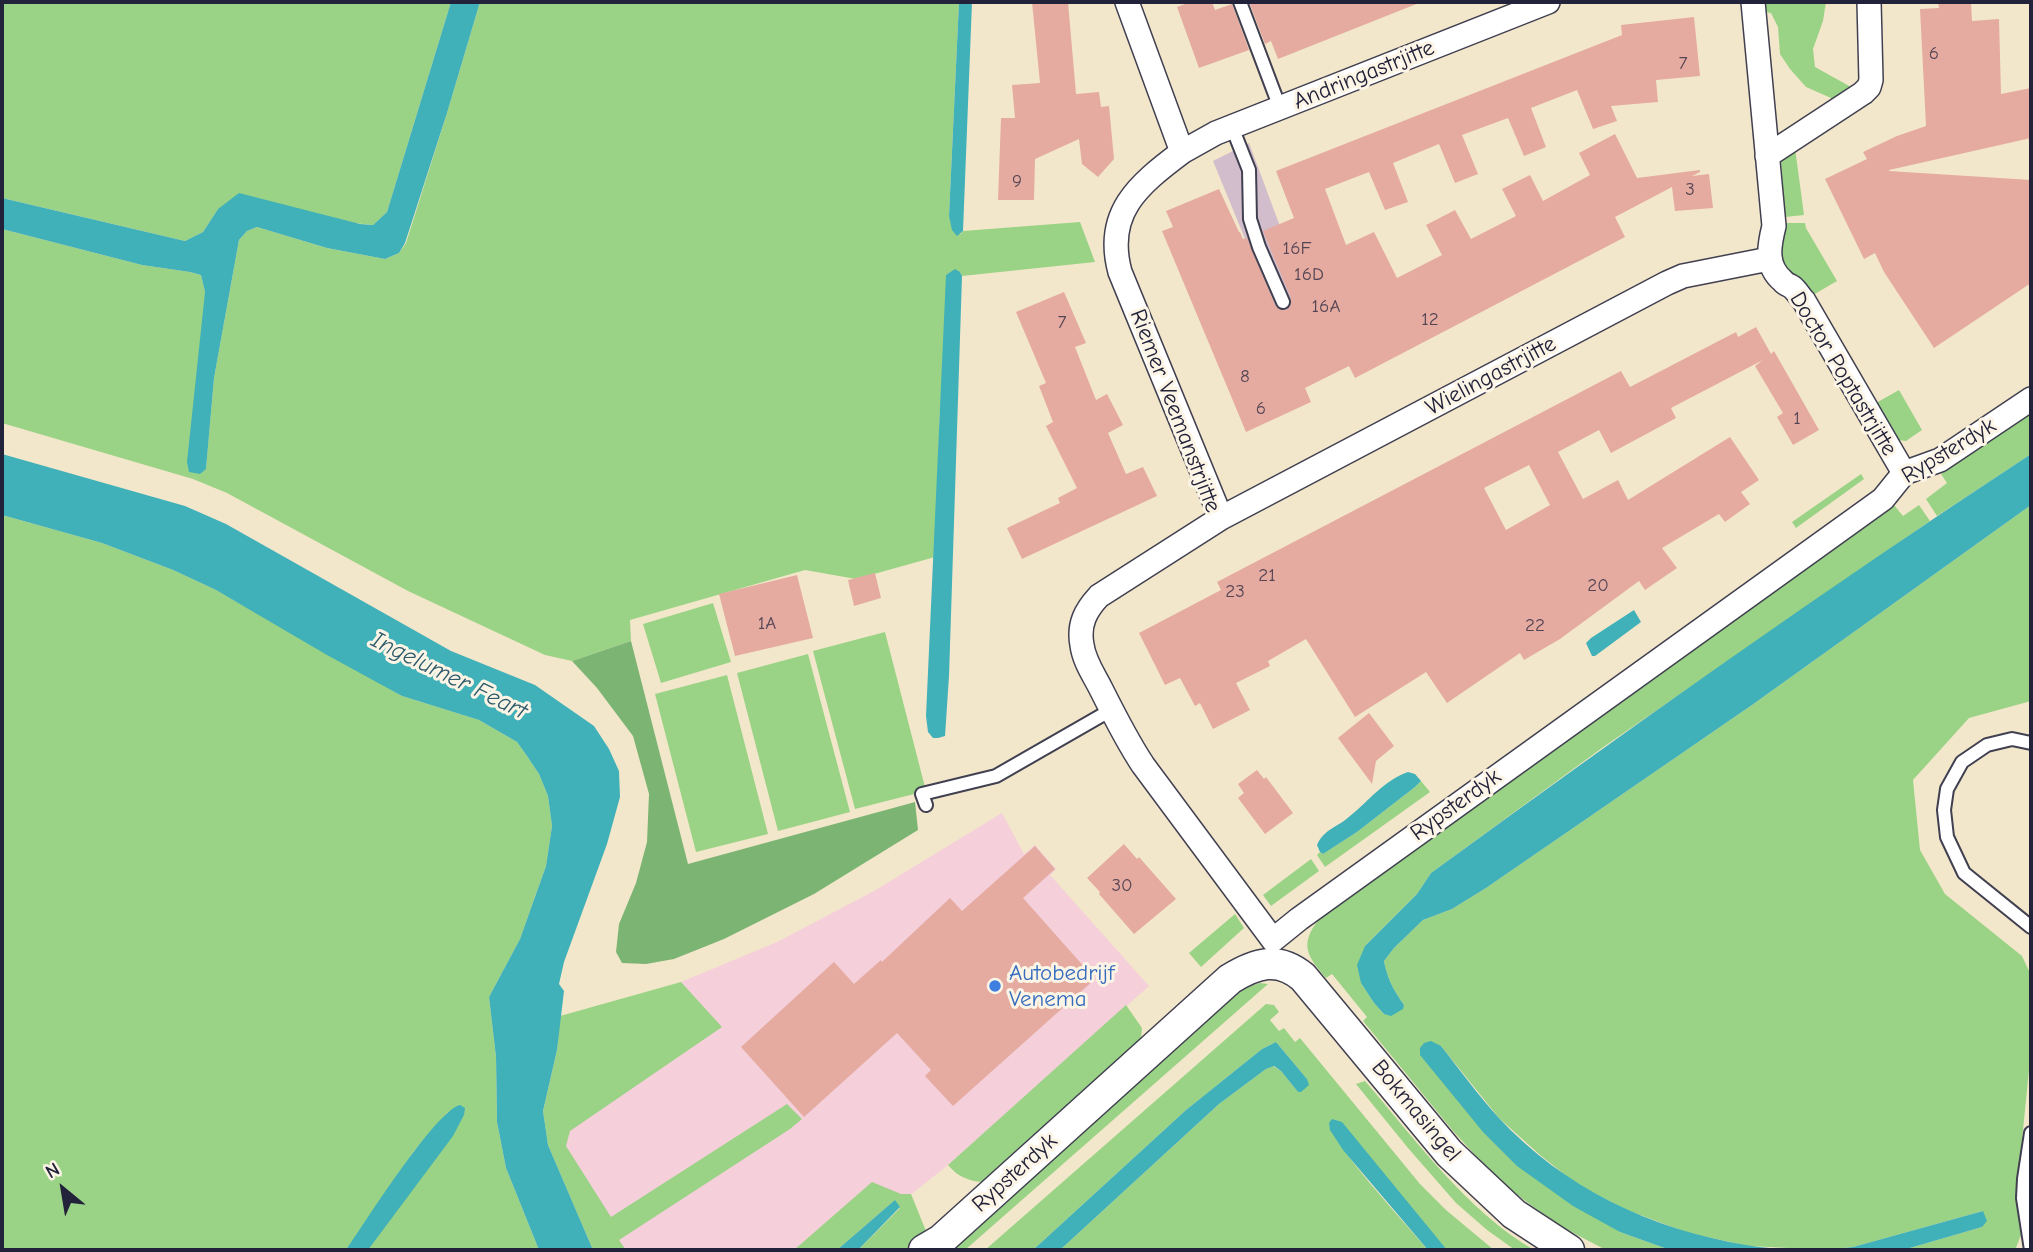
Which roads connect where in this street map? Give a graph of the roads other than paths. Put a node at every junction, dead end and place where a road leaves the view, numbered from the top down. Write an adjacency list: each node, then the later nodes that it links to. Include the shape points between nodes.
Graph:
1 (1127, 2): 8 (street)
2 (1240, 2): 6 (lane)
3 (1548, 2): 6 (street, Andringastrjitte)
4 (1753, 2): 9 (street)
5 (1869, 2): 9 (street, via 1869,87)
6 (1280, 108): 7 (street, Andringastrjitte)
7 (1232, 127): 8 (street, Andringastrjitte); 11 (lane, via 1249,170 1250,219)
8 (1182, 152): 14 (street, Riemer Veemanstrjitte, via 1125,206 1114,241 1120,272)
9 (1767, 156): 10 (street, via 1773,226)
10 (1769, 259): 13 (street, Doctor Poptastrjitte, via 1782,281 1804,301); 14 (street, Wielingastrjitte, via 1667,283)
11 (1283, 302)
12 (2031, 399): 13 (street, Rypsterdyk, via 1940,460)
13 (1904, 473): 19 (street, Rypsterdyk, via 1883,499 1299,919)
14 (1221, 518): 15 (street, Riemer Veemanstrjitte, via 1087,608 1082,625 1086,661)
15 (1111, 710): 17 (lane, via 996,776 922,794); 19 (street, Riemer Veemanstrjitte, via 1143,765)
16 (2031, 743): 18 (lane, via 2012,739 1987,745 1962,762 1947,789 1944,810 1947,837 1964,873)
17 (926, 806)
18 (2031, 927)
19 (1273, 952): 21 (street, Rypsterdyk, via 1230,979 941,1240); 22 (street, Bokmasingel, via 1303,977 1458,1161 1514,1214)
20 (2031, 1133): 23 (lane, via 2023,1198)
21 (924, 1250)
22 (1569, 1250)
23 (2031, 1250)

